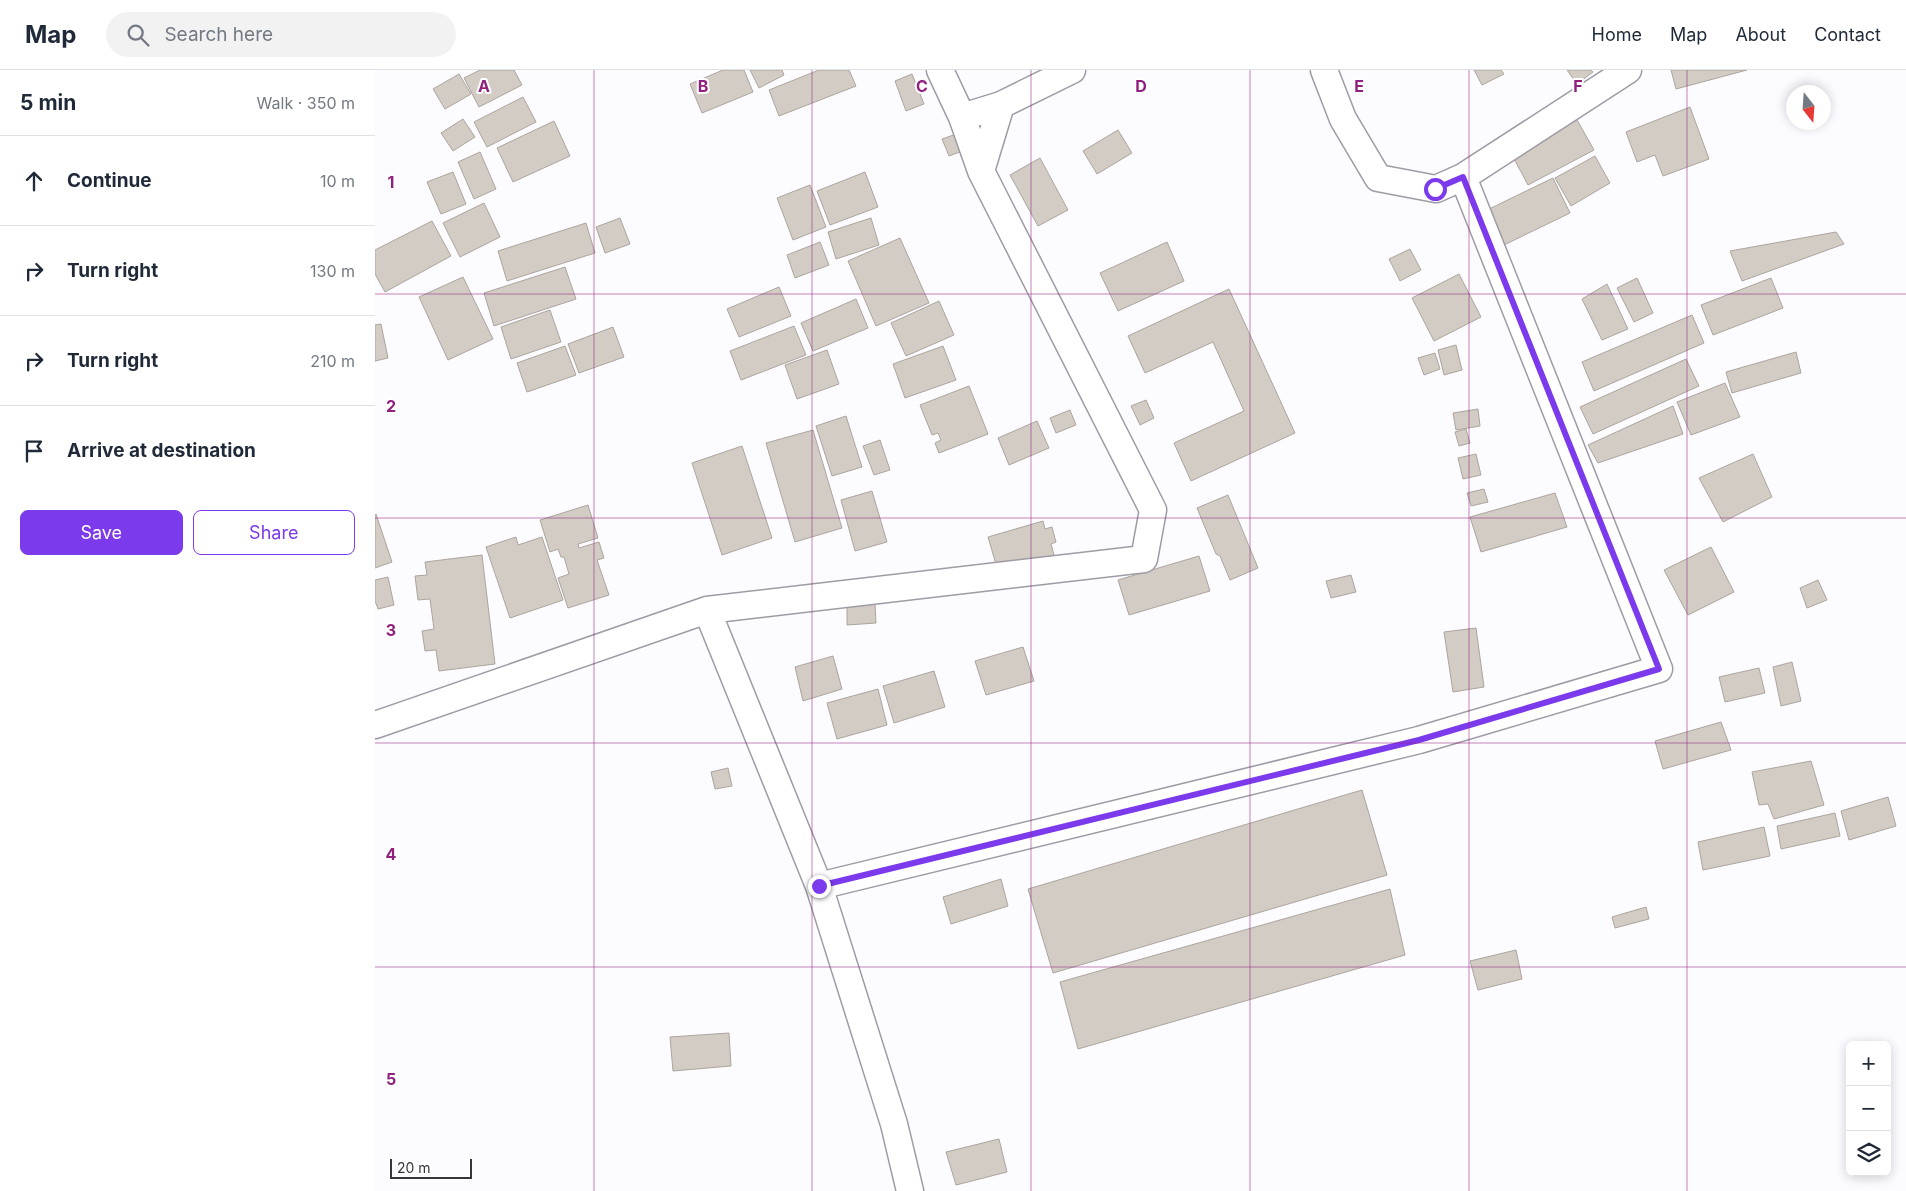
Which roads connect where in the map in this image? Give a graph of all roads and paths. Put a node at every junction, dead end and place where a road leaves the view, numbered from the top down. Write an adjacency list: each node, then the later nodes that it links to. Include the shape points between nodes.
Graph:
1 (940, 70): 6 (street)
2 (1072, 70): 5 (street)
3 (1324, 70): 8 (street, via 1343,119 1378,178 1435,189)
4 (1628, 70): 8 (street)
5 (1001, 105): 6 (street); 7 (street)
6 (962, 116): 7 (street)
7 (981, 171): 9 (street, via 1153,510 1144,559)
8 (1463, 177): 11 (street, via 1659,669 1419,740)
9 (707, 610): 10 (street); 11 (street)
10 (375, 725)
11 (819, 886): 12 (street, via 894,1124)
12 (910, 1191)

